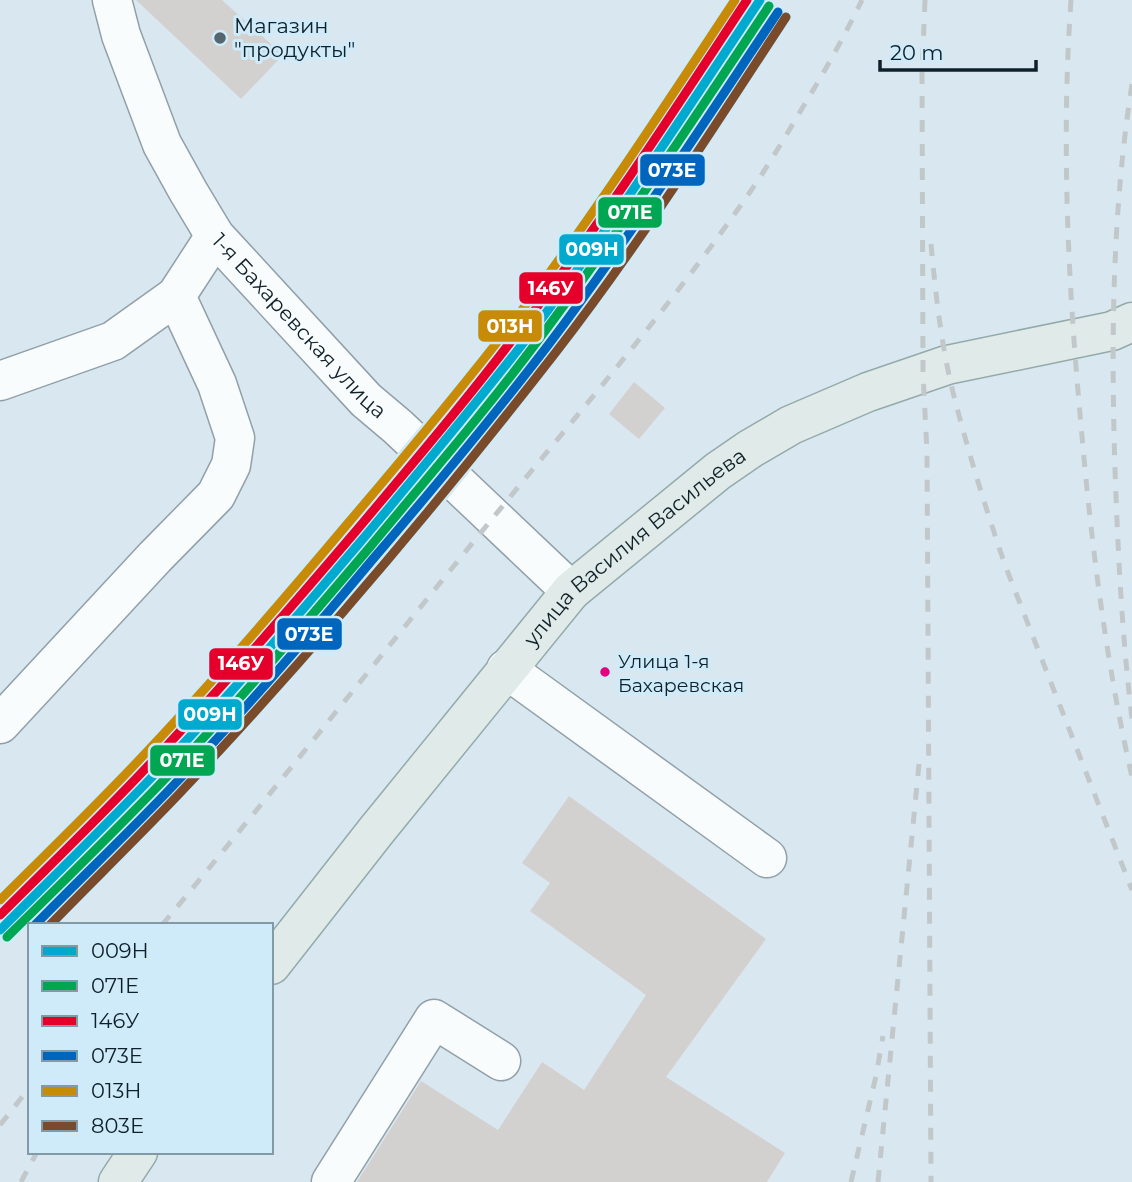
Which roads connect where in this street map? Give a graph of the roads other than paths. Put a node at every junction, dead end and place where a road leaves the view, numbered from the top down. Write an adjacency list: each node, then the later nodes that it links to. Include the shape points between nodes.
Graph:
1 (112, 0): 2 (street, 1-я Бахаревская улица, via 162,144)
2 (215, 236): 3 (street); 6 (street, 1-я Бахаревская улица, via 366,400)
3 (176, 296): 5 (street, via 113,341); 8 (street, via 217,384 235,438 231,465 216,495)
4 (1132, 322): 6 (main road, улица Василия Васильева, via 1112,331 947,365 791,425 718,471)
5 (0, 381)
6 (571, 591): 7 (main road, улица Василия Васильева)
7 (506, 669): 9 (street); 10 (main road, улица Василия Васильева)
8 (0, 724)
9 (767, 858)
10 (273, 962)
11 (501, 1061): 14 (street, via 433,1019)
12 (137, 1154): 13 (main road)
13 (118, 1182)
14 (331, 1182)

